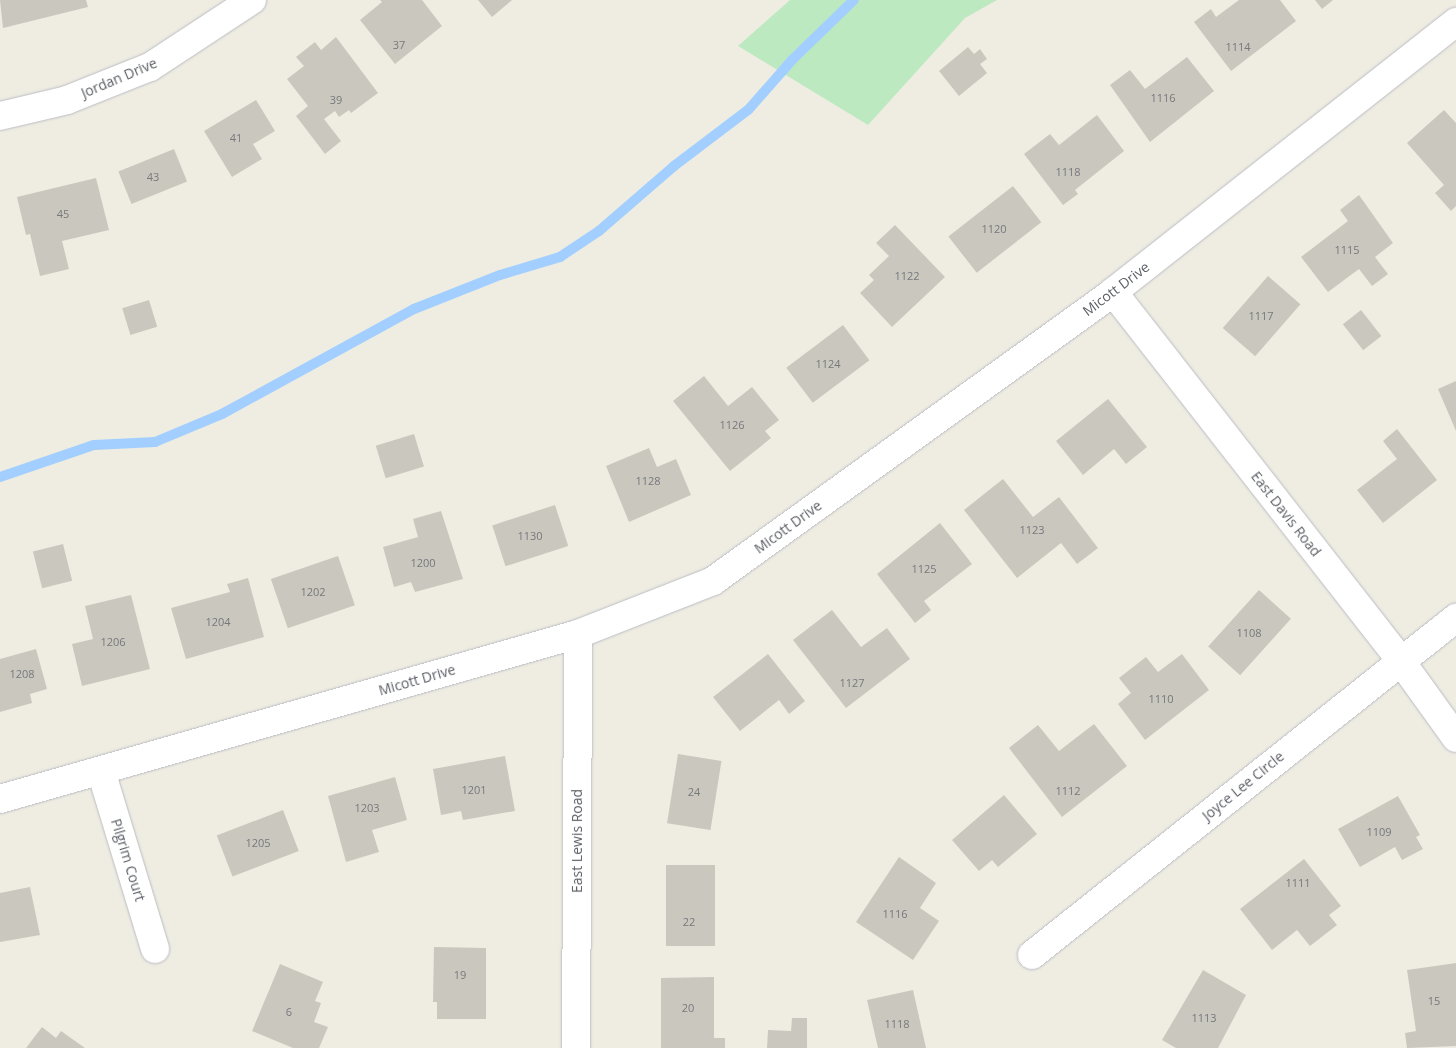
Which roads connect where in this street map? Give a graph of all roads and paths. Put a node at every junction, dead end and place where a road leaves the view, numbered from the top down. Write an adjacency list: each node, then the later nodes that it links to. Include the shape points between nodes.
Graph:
1 (252, 0): 3 (street, Jordan Drive, via 150,67 67,100)
2 (1456, 22): 4 (street, Micott Drive)
3 (0, 116)
4 (1113, 292): 6 (street, Micott Drive, via 713,581); 7 (street, East Davis Road)
5 (1456, 618): 7 (street, Joyce Lee Circle)
6 (578, 634): 9 (street, Micott Drive); 13 (street, East Lewis Road)
7 (1400, 660): 8 (street, East Davis Road); 12 (street, Joyce Lee Circle)
8 (1456, 738)
9 (101, 771): 10 (street, Micott Drive); 11 (street, Pilgrim Court)
10 (0, 798)
11 (155, 949)
12 (1032, 955)
13 (576, 1048)

